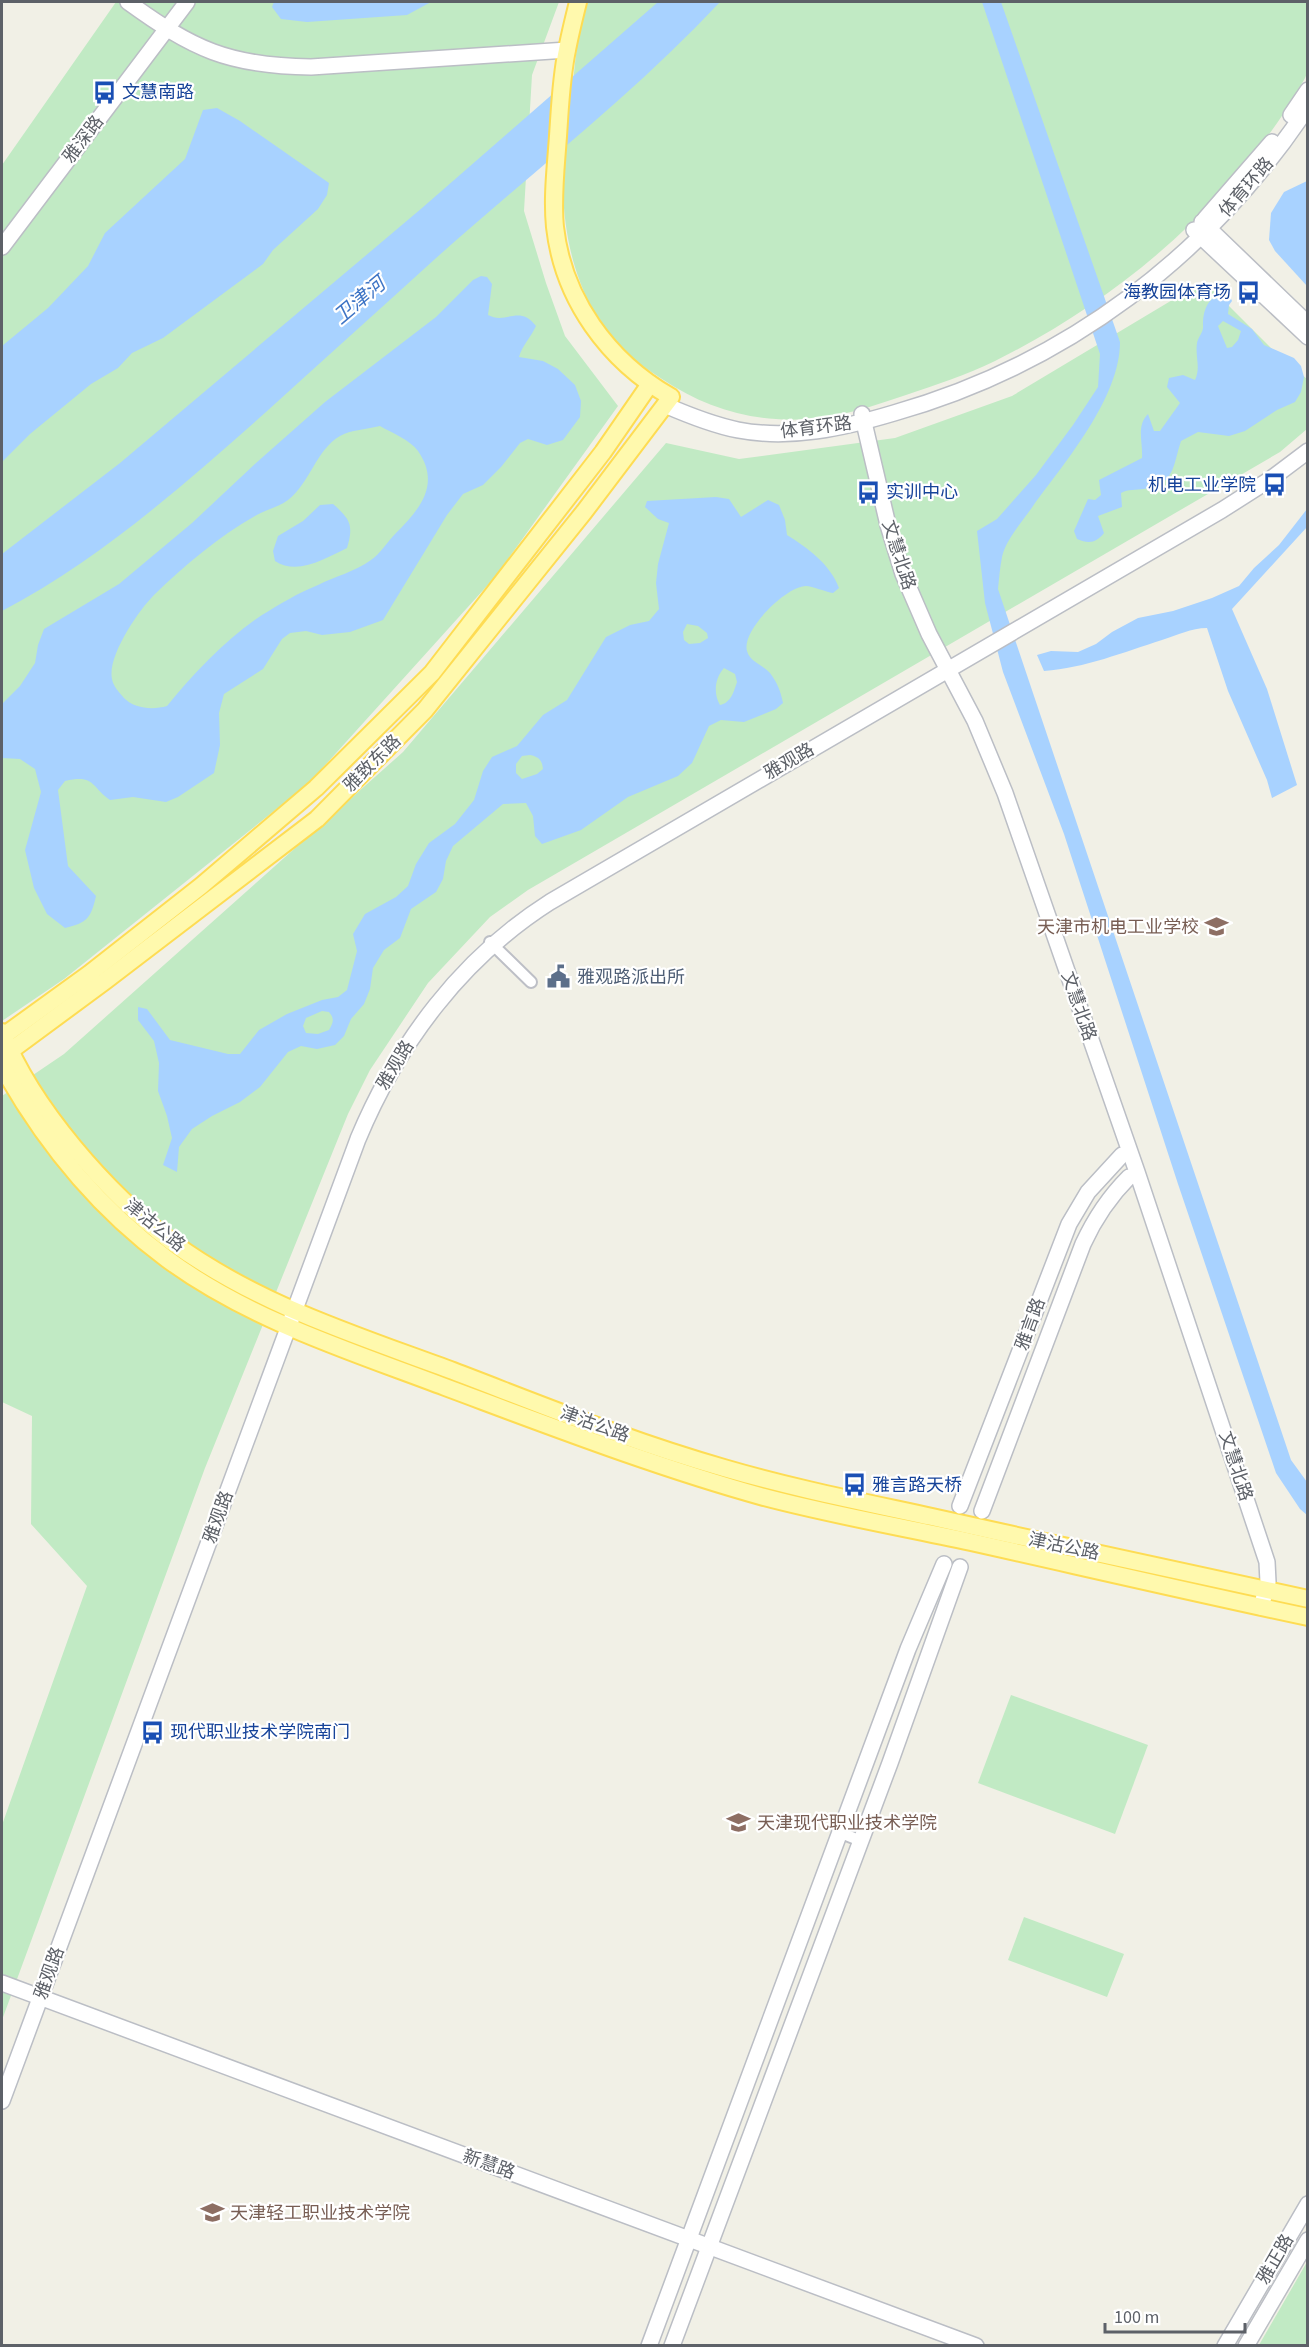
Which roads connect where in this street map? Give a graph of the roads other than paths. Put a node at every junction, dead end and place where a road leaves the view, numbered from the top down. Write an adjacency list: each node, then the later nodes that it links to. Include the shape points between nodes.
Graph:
1 (128, 2): 6 (main road)
2 (176, 2): 6 (main road, 雅深路)
3 (187, 2): 6 (main road, 雅深路)
4 (568, 2): 7 (main road, 体育环路)
5 (578, 2): 7 (main road, 体育环路)
6 (158, 23): 7 (main road, via 217,54 278,66); 11 (main road, 雅深路); 12 (main road, 雅深路)
7 (562, 50): 15 (main road, 体育环路, via 550,164 559,249 577,301 589,322)
8 (1308, 90): 10 (main road, 体育环路)
9 (1308, 107): 10 (main road, 体育环路, via 1251,184)
10 (1201, 230): 13 (main road); 14 (main road); 17 (main road, 体育环路, via 1084,323 970,378)
11 (2, 234)
12 (2, 247)
13 (1308, 323)
14 (1308, 337)
15 (647, 388): 16 (main road, 体育环路); 24 (main road, 雅致东路, via 603,452 432,673 316,788 210,879 89,974)
16 (668, 401): 17 (main road, 体育环路, via 717,424 758,432 800,432); 25 (main road, 雅致东路, via 425,710 317,819)
17 (859, 418): 21 (main road, 文慧北路, via 895,573 916,624)
18 (1308, 444): 20 (main road, 雅观路, via 1242,491)
19 (1308, 451): 20 (main road, 雅观路, via 1239,500)
20 (1024, 622): 21 (main road, 雅观路)
21 (943, 669): 22 (main road, 雅观路, via 567,891); 26 (main road, 文慧北路, via 985,763); 33 (main road, 文慧北路, via 975,720 1041,895 1232,1452 1267,1562)
22 (492, 943): 23 (street); 28 (main road, 雅观路, via 438,1001 379,1091)
23 (531, 982)
24 (2, 1035): 25 (main road, 津沽公路)
25 (5, 1058): 28 (main road, 津沽公路, via 111,1188 174,1243)
26 (1122, 1155): 27 (main road, 文慧北路); 29 (main road, 雅言路, via 1088,1192 1069,1224)
27 (1129, 1177): 30 (main road, 雅言路, via 1108,1200 1083,1244); 33 (main road, 文慧北路, via 1258,1557)
28 (288, 1318): 33 (main road, 津沽公路, via 723,1468 816,1492); 35 (main road, 津沽公路, via 565,1431 767,1498); 43 (main road, 雅观路)
29 (960, 1506)
30 (982, 1511)
31 (944, 1564): 37 (main road)
32 (960, 1568): 38 (main road)
33 (1262, 1589): 34 (main road, 津沽公路); 35 (main road, 文慧北路)
34 (1308, 1599)
35 (1257, 1606): 36 (main road, 津沽公路)
36 (1308, 1617)
37 (914, 1633): 38 (street); 39 (main road)
38 (936, 1637): 40 (main road)
39 (839, 1832): 40 (street); 44 (main road)
40 (861, 1841): 45 (main road)
41 (2, 1983): 43 (main road, 新慧路)
42 (2, 1991): 43 (main road, 新慧路)
43 (34, 1994): 46 (main road, 雅观路); 47 (main road, 雅观路); 52 (main road, 新慧路)
44 (762, 2037): 45 (street); 48 (main road)
45 (784, 2047): 49 (main road)
46 (2, 2083)
47 (2, 2101)
48 (709, 2183): 49 (street); 52 (main road)
49 (731, 2191): 53 (main road)
50 (1308, 2204): 58 (main road, 雅正路)
51 (1308, 2240): 59 (main road, 雅正路)
52 (688, 2242): 53 (main road, 新慧路); 54 (main road)
53 (708, 2250): 55 (main road); 56 (main road, 新慧路); 57 (main road, 新慧路)
54 (649, 2346)
55 (672, 2346)
56 (950, 2346)
57 (976, 2346)
58 (1225, 2346)
59 (1246, 2346)

